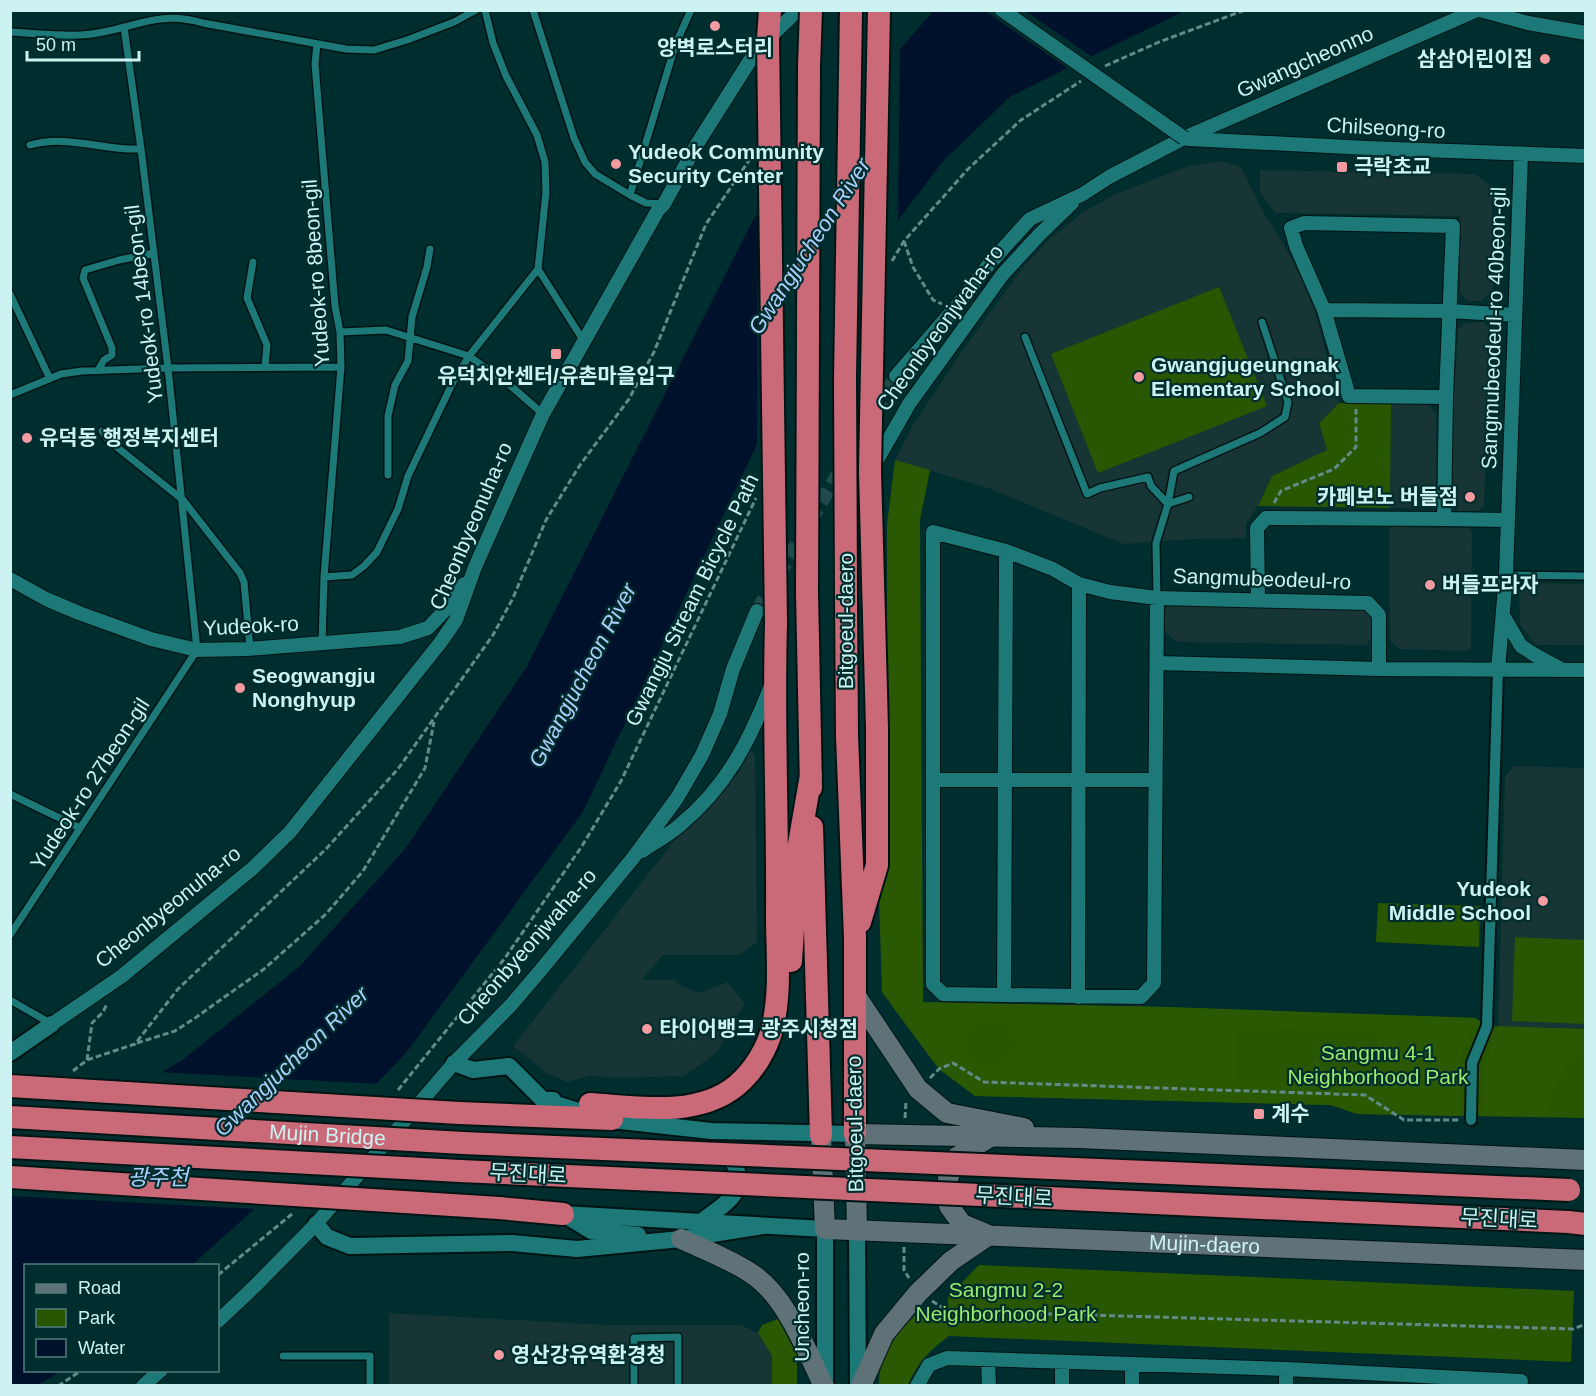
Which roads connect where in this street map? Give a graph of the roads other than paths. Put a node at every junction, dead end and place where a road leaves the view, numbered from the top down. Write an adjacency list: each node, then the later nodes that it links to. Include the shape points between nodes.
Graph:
1 (476, 10): 16 (lane, via 444,26 374,50)
2 (484, 10): 28 (lane, via 506,76 537,135 544,162 546,192)
3 (533, 10): 23 (lane, via 581,154 594,174)
4 (691, 10): 23 (lane, via 673,54)
5 (770, 10): 15 (highway)
6 (798, 10): 15 (street, Cheonbyeonuha-ro)
7 (812, 10): 76 (highway, Bitgoeul-daero, bridge, via 807,592)
8 (851, 10): 85 (highway, Bitgoeul-daero, bridge, via 845,379 847,736)
9 (879, 10): 49 (highway, bridge)
10 (1002, 10): 17 (street, bridge)
11 (1478, 10): 14 (street); 17 (street, Gwangcheonno)
12 (124, 27): 13 (lane, via 81,35); 16 (lane, via 147,20 184,17); 19 (lane, Yudeok-ro 14beon-gil)
13 (10, 32)
14 (1586, 33)
15 (768, 39): 24 (street, Cheonbyeonuha-ro, via 697,144); 75 (highway, bridge)
16 (317, 44): 34 (lane, Yudeok-ro 8beon-gil, via 315,64)
17 (1184, 138): 20 (street, Chilseong-ro); 22 (street, Cheonbyeonjwaha-ro)
18 (30, 145): 19 (lane, via 77,141)
19 (141, 149): 26 (lane, Yudeok-ro 14beon-gil)
20 (1521, 154): 21 (street, Chilseong-ro); 32 (street, Sangmubeodeul-ro 40beon-gil)
21 (1586, 156)
22 (1083, 194): 43 (street, Cheonbyeonjwaha-ro, via 1030,219); 49 (street, Cheonbyeonjwaha-ro, via 1003,274 909,404)
23 (630, 195): 24 (lane, via 646,203)
24 (664, 204): 37 (street, Cheonbyeonuha-ro, via 657,210)
25 (430, 249): 36 (lane)
26 (154, 253): 40 (lane, Yudeok-ro 14beon-gil); 42 (lane, via 83,273 112,348 112,355)
27 (253, 262): 41 (lane, via 247,298 267,345)
28 (537, 269): 37 (lane); 38 (lane)
29 (10, 294): 44 (lane)
30 (1324, 310): 31 (street); 31 (street, via 1291,228 1304,223 1453,226); 46 (street, via 1349,396)
31 (1450, 311): 32 (street); 46 (street)
32 (1515, 315): 55 (street, Sangmubeodeul-ro 40beon-gil)
33 (1262, 322): 53 (lane, via 1288,402 1286,417 1260,433 1174,471)
34 (340, 332): 36 (lane, via 386,330); 39 (lane, Yudeok-ro 8beon-gil)
35 (1025, 337): 53 (lane, via 1087,494 1148,477)
36 (410, 338): 38 (lane); 50 (lane, via 408,361 395,386 388,416)
37 (584, 341): 47 (street, Cheonbyeonuha-ro)
38 (469, 356): 47 (lane); 60 (lane, via 408,476 398,509 377,552 352,575)
39 (341, 367): 41 (lane); 60 (lane, Yudeok-ro 8beon-gil)
40 (168, 368): 41 (lane); 42 (lane); 52 (lane, Yudeok-ro 14beon-gil)
41 (265, 368)
42 (98, 370): 44 (lane)
43 (896, 376)
44 (50, 379): 45 (lane)
45 (10, 395)
46 (1446, 398): 54 (street)
47 (543, 414): 57 (street, Cheonbyeonuha-ro)
48 (102, 431): 52 (lane)
49 (870, 471): 85 (highway, via 877,865)
50 (388, 475)
51 (1189, 497): 53 (lane)
52 (183, 501): 68 (lane, via 240,573); 69 (lane, Yudeok-ro 14beon-gil)
53 (1168, 504): 63 (lane, via 1156,543)
54 (1444, 519): 55 (street); 64 (street, via 1266,518 1257,528)
55 (1508, 520): 58 (street, Sangmubeodeul-ro 40beon-gil)
56 (1006, 550): 62 (street, Sangmubeodeul-ro); 77 (street); 79 (street, Sangmubeodeul-ro, via 933,532)
57 (475, 567): 67 (street, Yudeok-ro, via 451,604 428,628 400,637); 90 (street, Cheonbyeonuha-ro, via 463,605 446,635 290,832 253,868 122,976)
58 (1506, 575): 59 (lane); 66 (street, Sangmubeodeul-ro 40beon-gil)
59 (1586, 576)
60 (324, 577): 67 (lane, Yudeok-ro 8beon-gil)
61 (10, 579): 69 (street, Yudeok-ro, via 79,613 151,639)
62 (1079, 584): 63 (street, Sangmubeodeul-ro); 78 (street)
63 (1157, 597): 64 (street, Sangmubeodeul-ro); 70 (street)
64 (1258, 599): 71 (street, Sangmubeodeul-ro, via 1368,603 1379,615)
65 (757, 611): 83 (street, Cheonbyeonjwaha-ro, via 702,755 677,798)
66 (1504, 617): 72 (street, Sangmubeodeul-ro 40beon-gil); 73 (street, via 1521,646)
67 (322, 643): 68 (street, Yudeok-ro)
68 (250, 648): 69 (street, Yudeok-ro)
69 (197, 650): 82 (lane, Yudeok-ro 27beon-gil)
70 (1157, 663): 71 (street); 80 (street)
71 (1379, 669): 72 (street)
72 (1498, 670): 73 (street); 96 (street, via 1487,1026 1472,1063)
73 (1564, 670): 74 (street)
74 (1586, 670)
75 (774, 675): 83 (street, Cheonbyeonjwaha-ro, via 755,728 733,768 687,819); 94 (highway, via 777,1000 767,1045 736,1086 716,1098 698,1104)
76 (811, 775): 94 (highway, via 798,850 789,1004 772,1059 741,1095 705,1114 655,1120); 99 (highway, Bitgoeul-daero)
77 (1005, 779): 78 (street); 79 (street); 87 (street)
78 (1078, 779): 80 (street); 88 (street)
79 (933, 780): 87 (street, via 933,984 943,994)
80 (1155, 780): 88 (street, via 1154,983 1141,997)
81 (10, 794): 82 (lane)
82 (80, 828): 84 (lane, Yudeok-ro 27beon-gil)
83 (633, 858): 92 (street, Cheonbyeonjwaha-ro, via 518,997)
84 (10, 935)
85 (855, 938): 86 (highway, Bitgoeul-daero)
86 (854, 993): 98 (highway, Bitgoeul-daero); 101 (main road, via 918,1089 947,1113)
87 (1004, 995): 88 (street)
88 (1078, 997)
89 (10, 1000): 90 (lane)
90 (52, 1024): 91 (street, Cheonbyeonuha-ro)
91 (10, 1053)
92 (454, 1064): 94 (street, via 473,1070 509,1066 543,1100); 111 (street, Cheonbyeonjwaha-ro)
93 (10, 1086): 94 (highway, bridge, via 459,1113)
94 (597, 1112): 97 (street)
95 (10, 1117): 102 (highway, Mujin Bridge, bridge)
96 (1471, 1120)
97 (711, 1131): 99 (street); 109 (street, via 737,1165 740,1181 733,1198)
98 (855, 1134): 99 (street); 100 (main road); 114 (main road, Bitgoeul-daero)
99 (821, 1135): 113 (main road, Bitgoeul-daero)
100 (992, 1136): 101 (main road); 115 (main road, via 955,1158 948,1179 949,1206 962,1224)
101 (1079, 1138): 104 (main road)
102 (464, 1143): 107 (highway, 무진대로, bridge)
103 (10, 1147): 105 (highway, Mujin Bridge, bridge)
104 (1586, 1160)
105 (460, 1171): 110 (highway, 무진대로, bridge)
106 (10, 1177): 108 (highway, bridge)
107 (1577, 1190)
108 (563, 1214): 109 (street); 116 (street, via 591,1231)
109 (702, 1221): 112 (street)
110 (1577, 1223)
111 (316, 1224): 116 (street, via 327,1237 350,1245 512,1243 577,1249); 118 (street, Cheonbyeonjwaha-ro)
112 (763, 1226): 113 (street); 116 (street)
113 (825, 1229): 114 (main road, Mujin-daero); 133 (street, Uncheon-ro)
114 (857, 1231): 115 (main road, Mujin-daero); 134 (street)
115 (989, 1235): 117 (main road, Mujin-daero); 134 (main road, via 951,1261 918,1293 884,1334)
116 (681, 1239): 133 (main road, via 753,1275 776,1296)
117 (1586, 1260)
118 (219, 1320)
119 (283, 1356): 130 (lane, via 370,1356)
120 (988, 1360): 121 (street); 128 (street, via 947,1358 929,1365); 135 (street)
121 (1062, 1363): 122 (street); 136 (street)
122 (1132, 1365): 123 (street); 137 (street)
123 (1286, 1369): 125 (street); 138 (street)
124 (160, 1372): 129 (street)
125 (1358, 1379): 126 (street)
126 (1427, 1381): 127 (street)
127 (1521, 1383)
128 (917, 1384)
129 (143, 1386)
130 (370, 1386)
131 (634, 1386): 132 (lane, via 634,1338 678,1337)
132 (678, 1386)
133 (825, 1386)
134 (859, 1386)
135 (989, 1386)
136 (1062, 1386)
137 (1132, 1386)
138 (1286, 1386)

